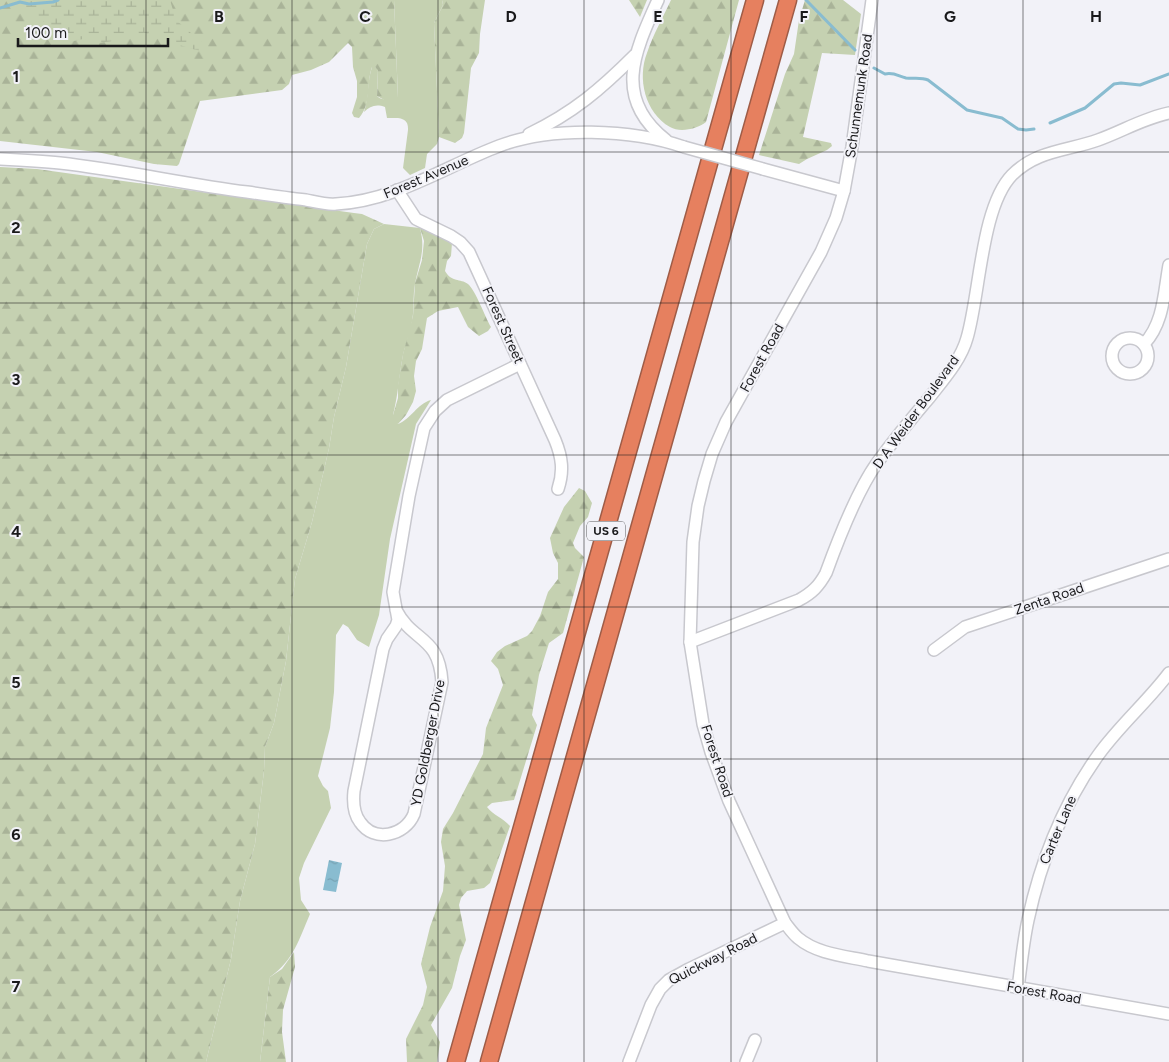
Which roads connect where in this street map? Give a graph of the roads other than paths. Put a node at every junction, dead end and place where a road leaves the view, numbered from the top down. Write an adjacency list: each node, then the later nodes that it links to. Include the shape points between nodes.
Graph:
1 (658, 0): 5 (street)
2 (756, 0): 25 (highway, US 6)
3 (788, 0): 26 (highway, US 6)
4 (872, 0): 11 (street, Schunnemunk Road)
5 (635, 55): 7 (street, via 599,91); 8 (street, via 632,80 637,101 651,127)
6 (1169, 113): 18 (street, D A Weider Boulevard, via 1098,140 1044,154 1011,176 993,211 967,339 943,380 875,466 820,584 799,600)
7 (514, 141): 8 (street, Forest Avenue, via 550,134 588,132); 10 (street, Forest Avenue)
8 (668, 141): 11 (street, Forest Avenue, bridge)
9 (0, 159): 10 (street, Forest Avenue, via 60,163 334,204 364,201)
10 (398, 190): 14 (street, Forest Street, via 416,219 464,246)
11 (844, 191): 18 (street, Forest Road, via 822,252 726,422 712,454 698,506 693,542)
12 (1169, 265): 13 (street, via 1160,318 1152,336)
13 (1144, 344)
14 (520, 364): 15 (street, Forest Street, via 559,451 563,471); 17 (street, YD Goldberger Drive, via 447,400 424,428 394,581)
15 (558, 488)
16 (1169, 559): 19 (street, Zenta Road, via 965,628)
17 (396, 610): 17 (street, YD Goldberger Drive, via 408,626 434,649 442,682 414,814 402,830 384,835 372,832 359,821 354,793 383,649 397,624)
18 (690, 642): 21 (street, Forest Road, via 711,752)
19 (934, 650)
20 (1169, 673): 22 (street, Carter Lane, via 1099,754 1070,799 1052,838 1038,881)
21 (785, 923): 22 (street, Forest Road, via 796,937 818,950); 27 (street, Quickway Road, via 669,980 651,1005)
22 (1018, 988): 23 (street, Forest Road)
23 (1169, 1014)
24 (755, 1040): 28 (street)
25 (456, 1062)
26 (489, 1062)
27 (629, 1062)
28 (746, 1062)

